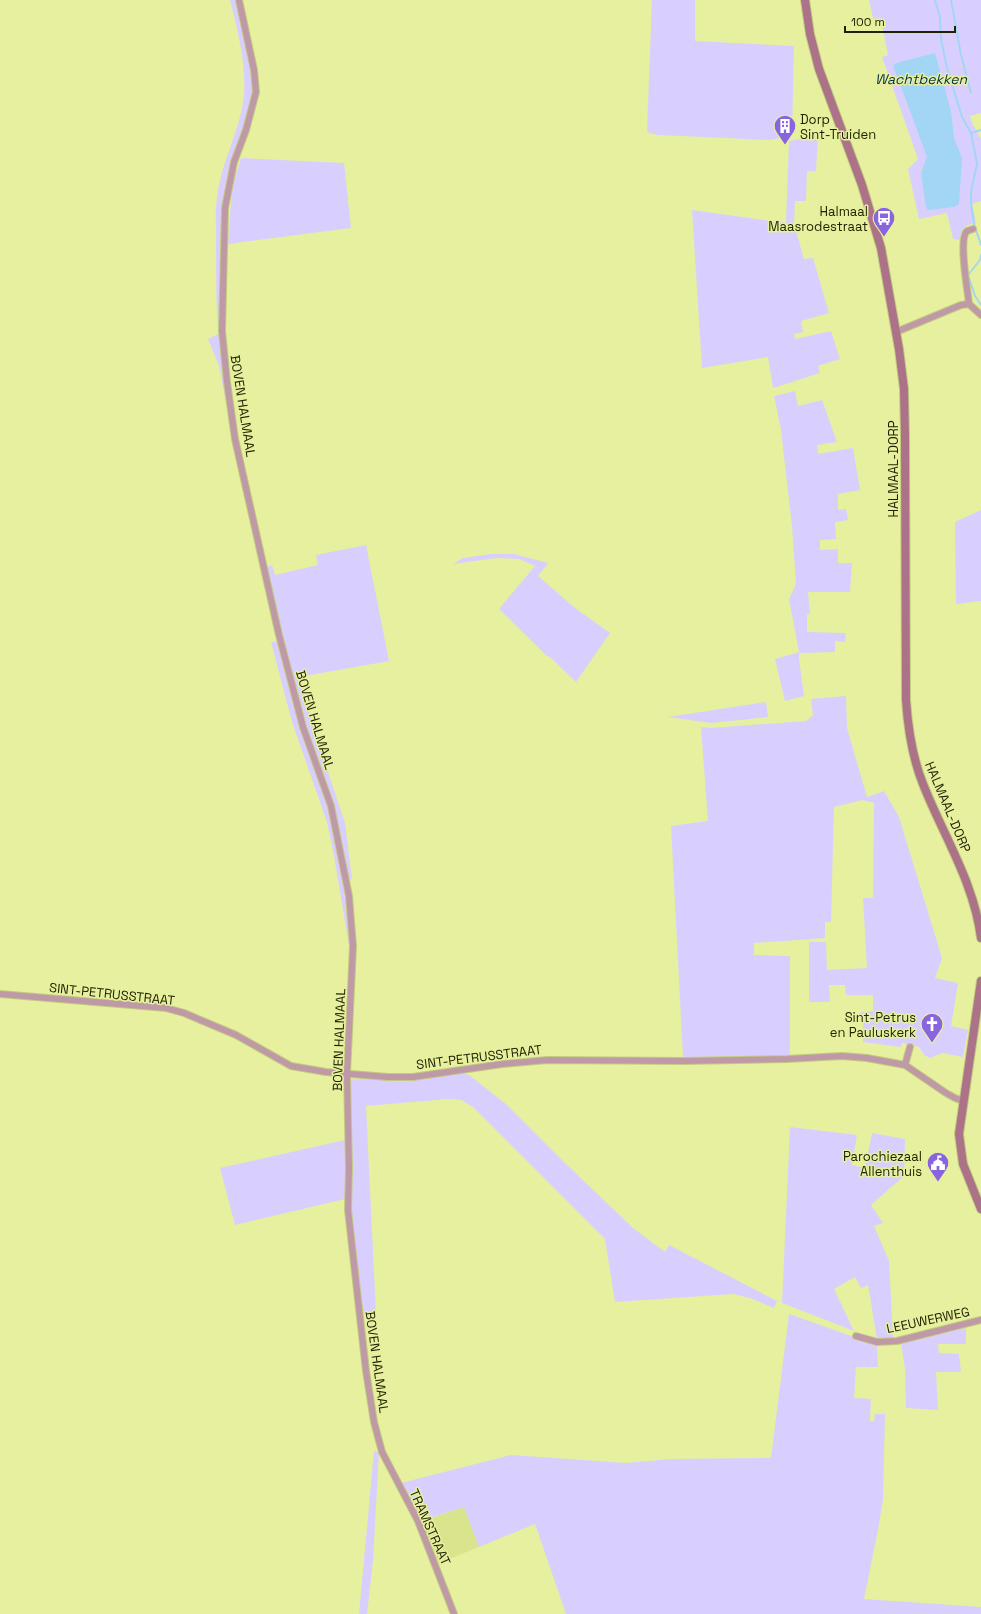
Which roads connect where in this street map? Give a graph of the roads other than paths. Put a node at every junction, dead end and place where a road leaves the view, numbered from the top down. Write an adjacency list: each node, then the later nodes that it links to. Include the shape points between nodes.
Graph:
1 (239, 0): 12 (street, BOVEN HALMAAL, via 254,70 256,92 234,162 225,208 222,331 225,369 235,439 280,635 303,727 331,806 349,896 353,929 353,973)
2 (805, 0): 6 (street, HALMAAL-DORP, via 819,69 862,185 881,248)
3 (973, 229): 4 (street, via 965,235 963,259)
4 (968, 304): 5 (street); 6 (street)
5 (981, 315)
6 (896, 332): 7 (street, HALMAAL-DORP, via 904,389 907,719 915,762 966,881 977,914)
7 (981, 938)
8 (981, 981): 13 (street)
9 (0, 994): 12 (street, SINT-PETRUSSTRAAT, via 166,1008 236,1035 291,1066)
10 (910, 1047): 11 (street)
11 (905, 1065): 12 (street, SINT-PETRUSSTRAAT, via 842,1056 787,1060 547,1060 413,1077); 13 (street, SINT-PETRUSSTRAAT, via 946,1093)
12 (347, 1074): 17 (street, BOVEN HALMAAL, via 348,1210 366,1371 374,1422)
13 (963, 1101): 14 (street, via 959,1134 961,1154 966,1175)
14 (981, 1209)
15 (981, 1320): 16 (street, LEEUWERWEG, via 897,1340 877,1342)
16 (856, 1336)
17 (382, 1452): 18 (street, TRAMSTRAAT, via 418,1521)
18 (454, 1614)

